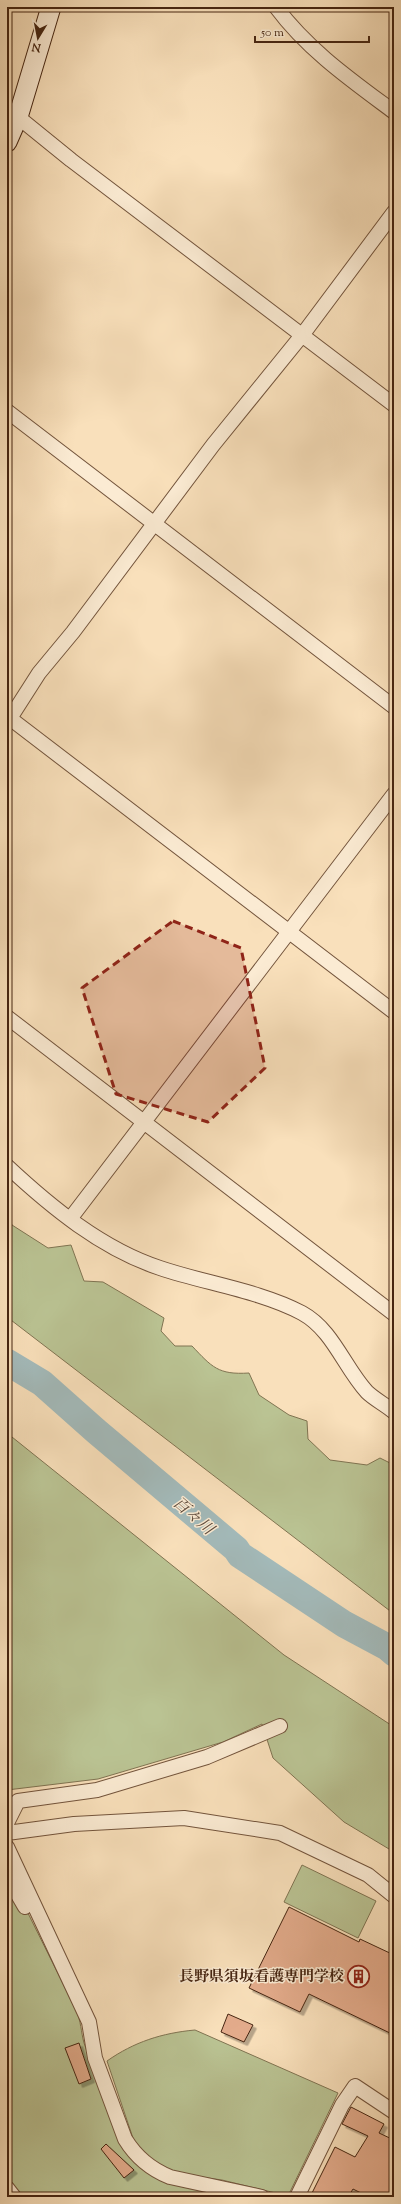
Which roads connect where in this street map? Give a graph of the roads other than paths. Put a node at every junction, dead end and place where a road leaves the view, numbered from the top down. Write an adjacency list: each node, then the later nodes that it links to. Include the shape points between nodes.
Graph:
1 (51, 7): 4 (street)
2 (276, 7): 3 (street, via 289,25 332,66)
3 (394, 112)
4 (18, 117): 5 (street); 7 (street)
5 (7, 142)
6 (394, 212): 7 (street)
7 (302, 334): 8 (street); 10 (street)
8 (394, 405)
9 (7, 411): 10 (street)
10 (154, 522): 11 (street); 12 (street, via 73,632 39,673)
11 (394, 707)
12 (8, 719): 14 (street)
13 (394, 794): 14 (street)
14 (288, 930): 15 (street); 17 (street)
15 (394, 1012)
16 (7, 1017): 17 (street)
17 (144, 1121): 19 (street); 20 (street)
18 (7, 1166): 19 (street)
19 (70, 1219): 21 (street, via 110,1245 159,1268 260,1297 303,1313 329,1336 367,1392)
20 (394, 1314)
21 (394, 1412)
22 (280, 1726): 23 (street, via 206,1757 97,1790 18,1801)
23 (7, 1823)
24 (7, 1833): 27 (street, via 74,1824 184,1818 280,1833 368,1874)
25 (7, 1848): 32 (street, via 89,2022 95,2058 125,2139 132,2151 158,2172 170,2177)
26 (7, 1876): 28 (street, via 18,1893 82,2023 84,2042)
27 (394, 1896)
28 (91, 2059)
29 (394, 2112): 33 (street, via 355,2086 342,2105)
30 (7, 2188): 31 (street)
31 (14, 2197)
32 (262, 2197)
33 (297, 2197)

